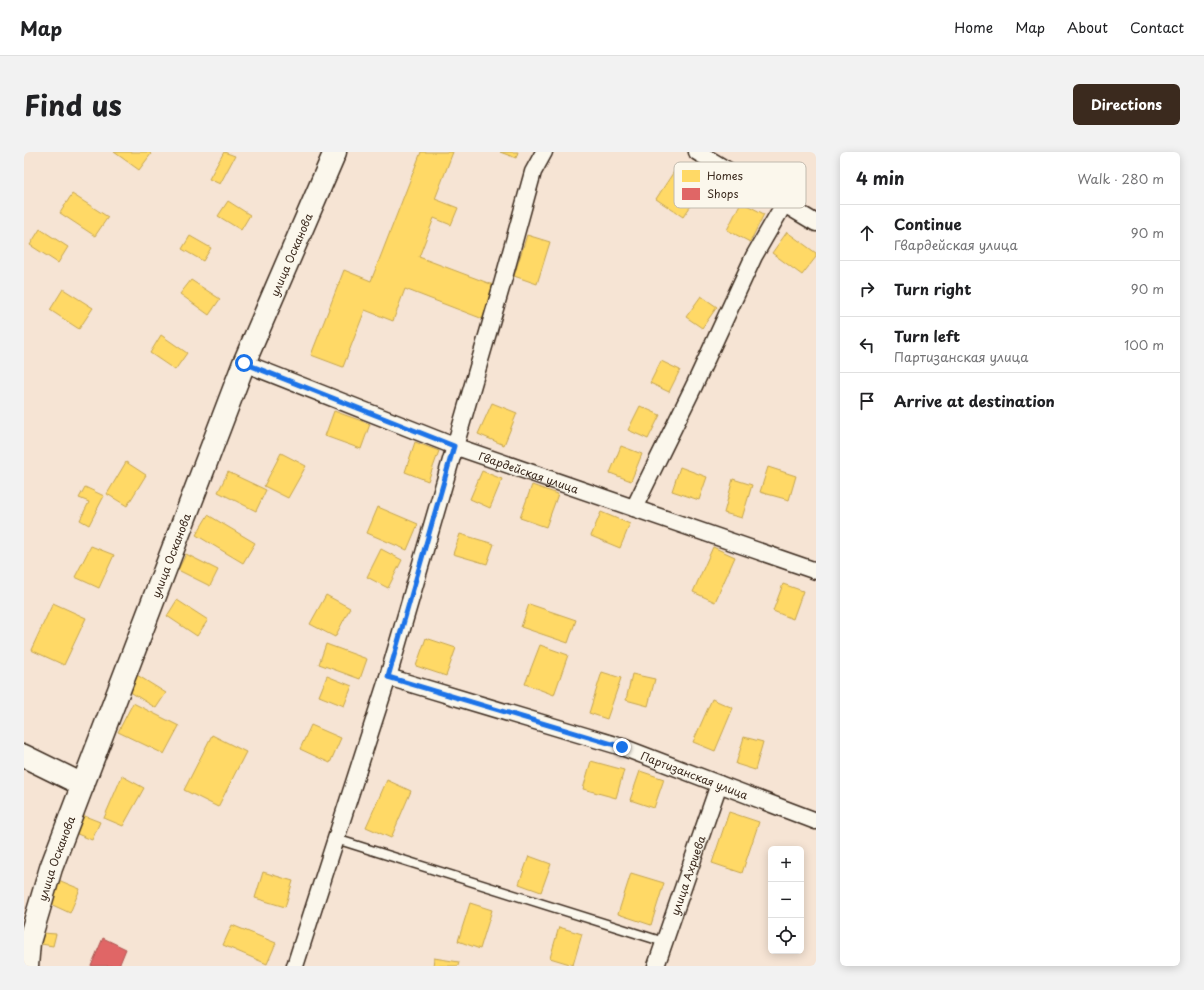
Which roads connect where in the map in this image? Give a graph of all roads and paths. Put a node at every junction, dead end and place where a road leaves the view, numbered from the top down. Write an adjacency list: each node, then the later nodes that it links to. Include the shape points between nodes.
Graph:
1 (336, 152): 8 (main road, улица Осканова)
2 (544, 152): 9 (street, via 533,172)
3 (697, 152): 4 (street)
4 (714, 162)
5 (782, 208): 10 (street, via 754,256)
6 (791, 208): 7 (street)
7 (816, 223)
8 (244, 363): 9 (street, Гвардейская улица); 15 (main road, улица Осканова)
9 (454, 446): 10 (street, Гвардейская улица); 12 (street)
10 (634, 508): 11 (street, Гвардейская улица)
11 (816, 571)
12 (388, 677): 14 (street, Партизанская улица, via 622,747); 17 (street)
13 (24, 756): 15 (main road)
14 (720, 784): 16 (street, Партизанская улица); 18 (street, улица Ахриева)
15 (83, 785): 19 (main road, улица Осканова, via 51,868 29,942)
16 (816, 821)
17 (336, 839): 18 (lane); 20 (street)
18 (664, 942): 21 (street, улица Ахриева)
19 (27, 966)
20 (295, 966)
21 (656, 966)

